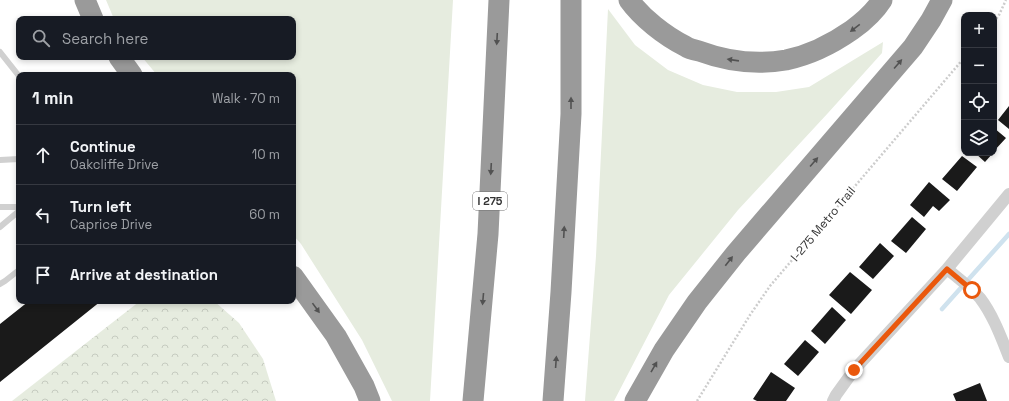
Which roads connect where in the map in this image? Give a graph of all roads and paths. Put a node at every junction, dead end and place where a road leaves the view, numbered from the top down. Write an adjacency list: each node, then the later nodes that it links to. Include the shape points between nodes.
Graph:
1 (85, 0): 8 (highway)
2 (499, 0): 28 (highway, I 275, one-way to 28, via 488,234)
3 (571, 0): 29 (highway, one-way to 3, via 571,114)
4 (629, 0): 5 (highway, one-way to 4, via 861,23 840,39 786,60 763,62 712,56 686,47 646,19)
5 (882, 0)
6 (942, 0): 30 (highway, one-way to 6, via 664,350 697,302 913,47)
7 (1006, 0): 9 (path)
8 (92, 16)
9 (997, 18)
10 (0, 52): 13 (lane)
11 (121, 60): 14 (highway)
12 (961, 62): 31 (path, I-275 Metro Trail, via 770,286)
13 (16, 72)
14 (130, 72)
15 (16, 159): 16 (lane)
16 (0, 160)
17 (1009, 194): 22 (street)
18 (0, 207): 19 (lane)
19 (16, 207)
20 (16, 214): 21 (lane)
21 (0, 227)
22 (947, 269): 26 (street, via 972,290 988,310); 32 (street, via 854,370)
23 (16, 272): 25 (lane)
24 (296, 280): 27 (highway, one-way to 27, via 336,336)
25 (0, 284)
26 (1009, 357)
27 (370, 401)
28 (473, 401)
29 (553, 401)
30 (635, 401)
31 (697, 401)
32 (833, 401)

